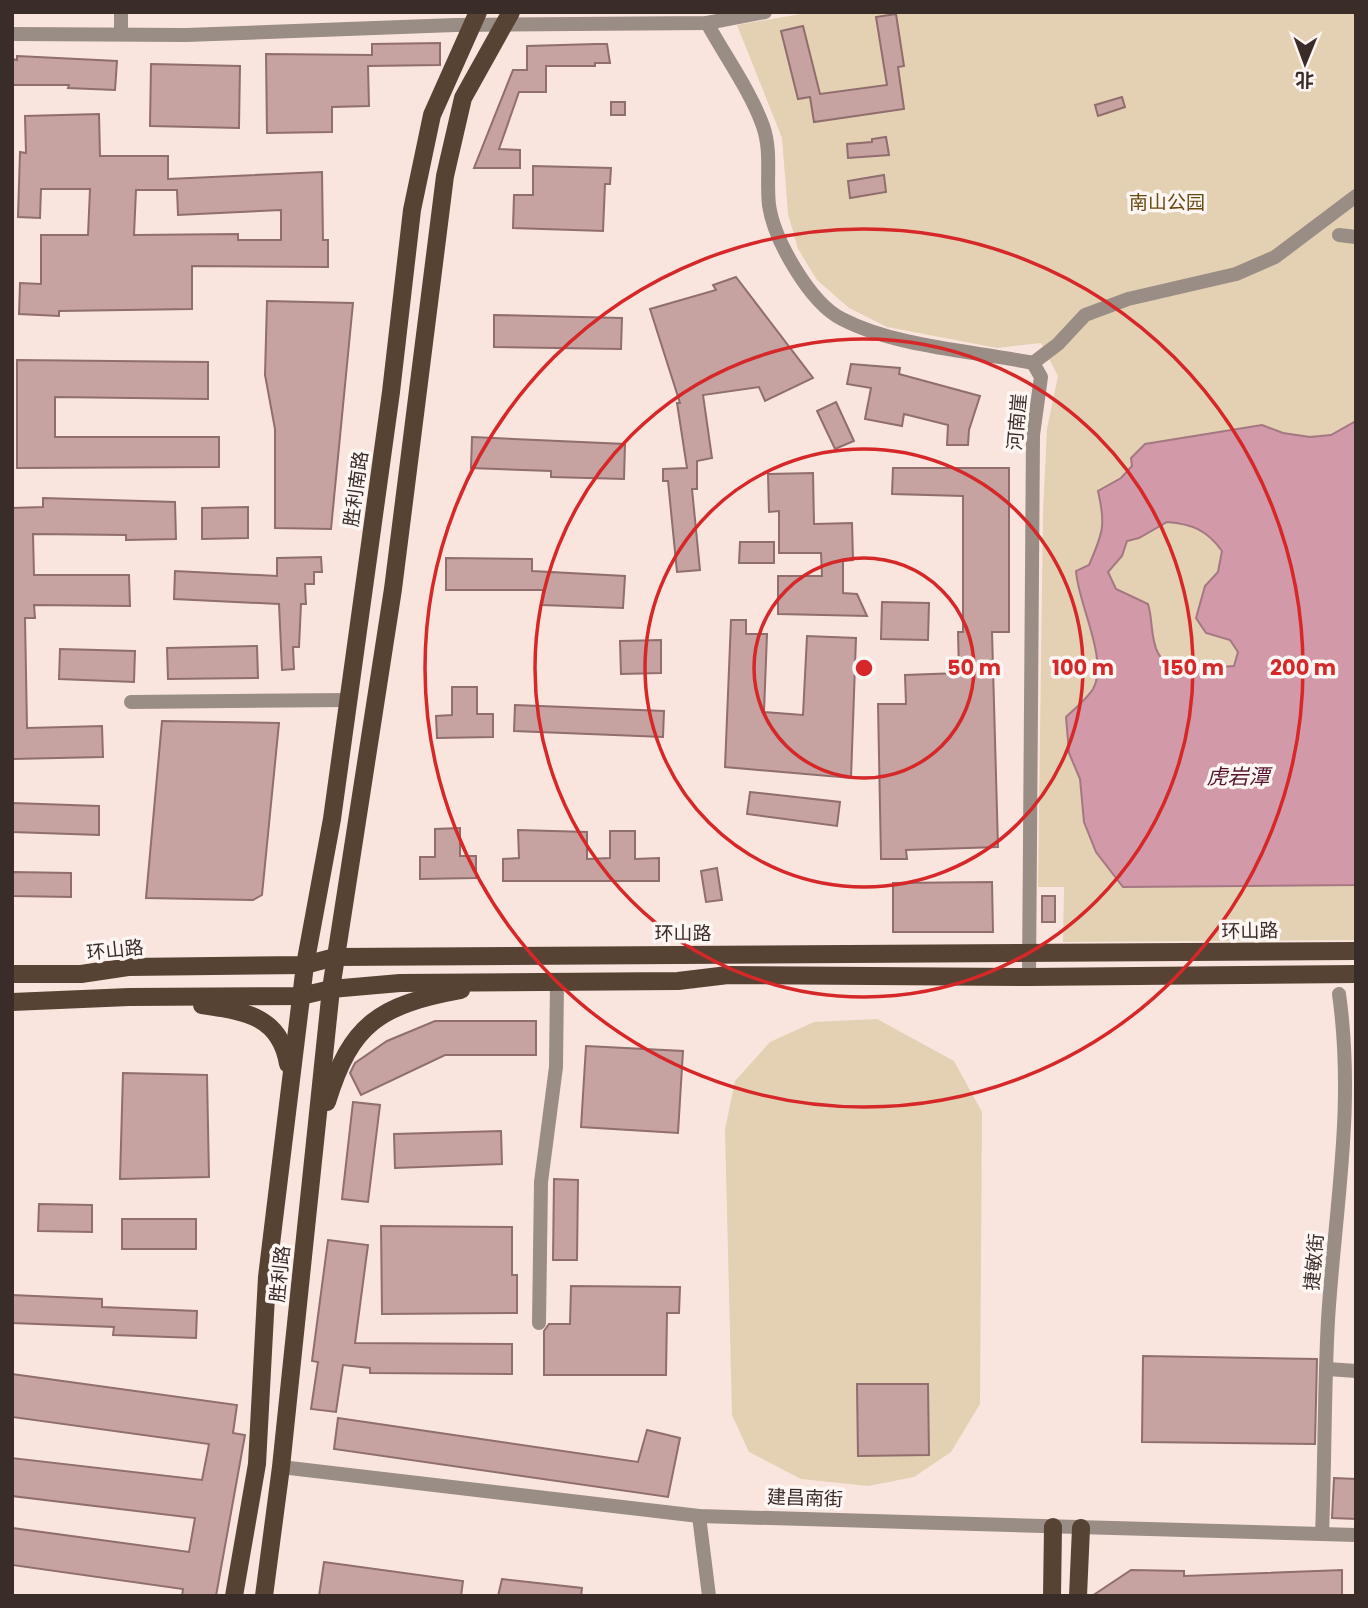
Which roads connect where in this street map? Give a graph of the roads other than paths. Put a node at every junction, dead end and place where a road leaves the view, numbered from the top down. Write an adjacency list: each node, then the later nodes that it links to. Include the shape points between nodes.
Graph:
1 (121, 12): 7 (street)
2 (765, 12): 5 (street)
3 (474, 19): 4 (street); 7 (street, via 186,36); 12 (main road, 胜利南路, via 432,115 421,162)
4 (505, 19): 5 (street); 17 (main road, via 463,99 445,176 393,589)
5 (707, 23): 11 (street, via 763,126 770,163 769,206 792,264 808,288 839,318 878,334)
6 (12, 33): 7 (street)
7 (121, 34)
8 (1356, 196): 11 (street, via 1275,257 1236,274 1128,299 1085,315)
9 (1339, 236): 10 (street)
10 (1356, 237)
11 (1033, 363): 16 (street, 河南崖, via 1041,377 1033,435)
12 (348, 700): 13 (street); 18 (main road, 胜利南路)
13 (131, 702)
14 (1356, 951): 16 (main road, 环山路)
15 (678, 954): 16 (main road, 环山路); 17 (main road, 环山路); 22 (main road)
16 (1029, 954): 21 (street, 河南崖)
17 (335, 957): 18 (main road, 环山路); 25 (main road, 胜利路)
18 (305, 965): 19 (main road, 环山路); 27 (main road, 胜利路)
19 (12, 974)
20 (1356, 974): 21 (main road)
21 (1029, 977): 22 (main road, via 728,975)
22 (678, 981): 24 (main road)
23 (514, 982): 24 (main road); 25 (main road); 31 (main road, via 457,990 410,1003 373,1020 352,1040 338,1065)
24 (557, 982): 32 (street, via 556,1067 541,1182)
25 (331, 989): 27 (main road); 31 (main road, 胜利路)
26 (1339, 995): 33 (street, 捷敏街, via 1348,1089)
27 (301, 996): 28 (main road); 30 (main road, 胜利路)
28 (146, 997): 29 (main road); 30 (main road, via 242,1011 263,1020 284,1045)
29 (12, 1002)
30 (290, 1088): 35 (main road, 胜利路, via 267,1277)
31 (315, 1142): 36 (main road, 胜利路)
32 (539, 1324)
33 (1328, 1369): 34 (street); 40 (street, 捷敏街)
34 (1356, 1371)
35 (257, 1464): 36 (main road, 建昌南街); 42 (main road, 胜利路)
36 (281, 1467): 37 (street, 建昌南街); 43 (main road, 胜利路)
37 (699, 1516): 38 (street, 建昌南街); 44 (street)
38 (1053, 1527): 39 (street, 建昌南街); 45 (main road)
39 (1081, 1528): 40 (street, 建昌南街); 46 (main road)
40 (1322, 1534): 41 (street, 建昌南街)
41 (1356, 1535)
42 (234, 1596)
43 (264, 1596)
44 (709, 1596)
45 (1052, 1596)
46 (1078, 1596)

